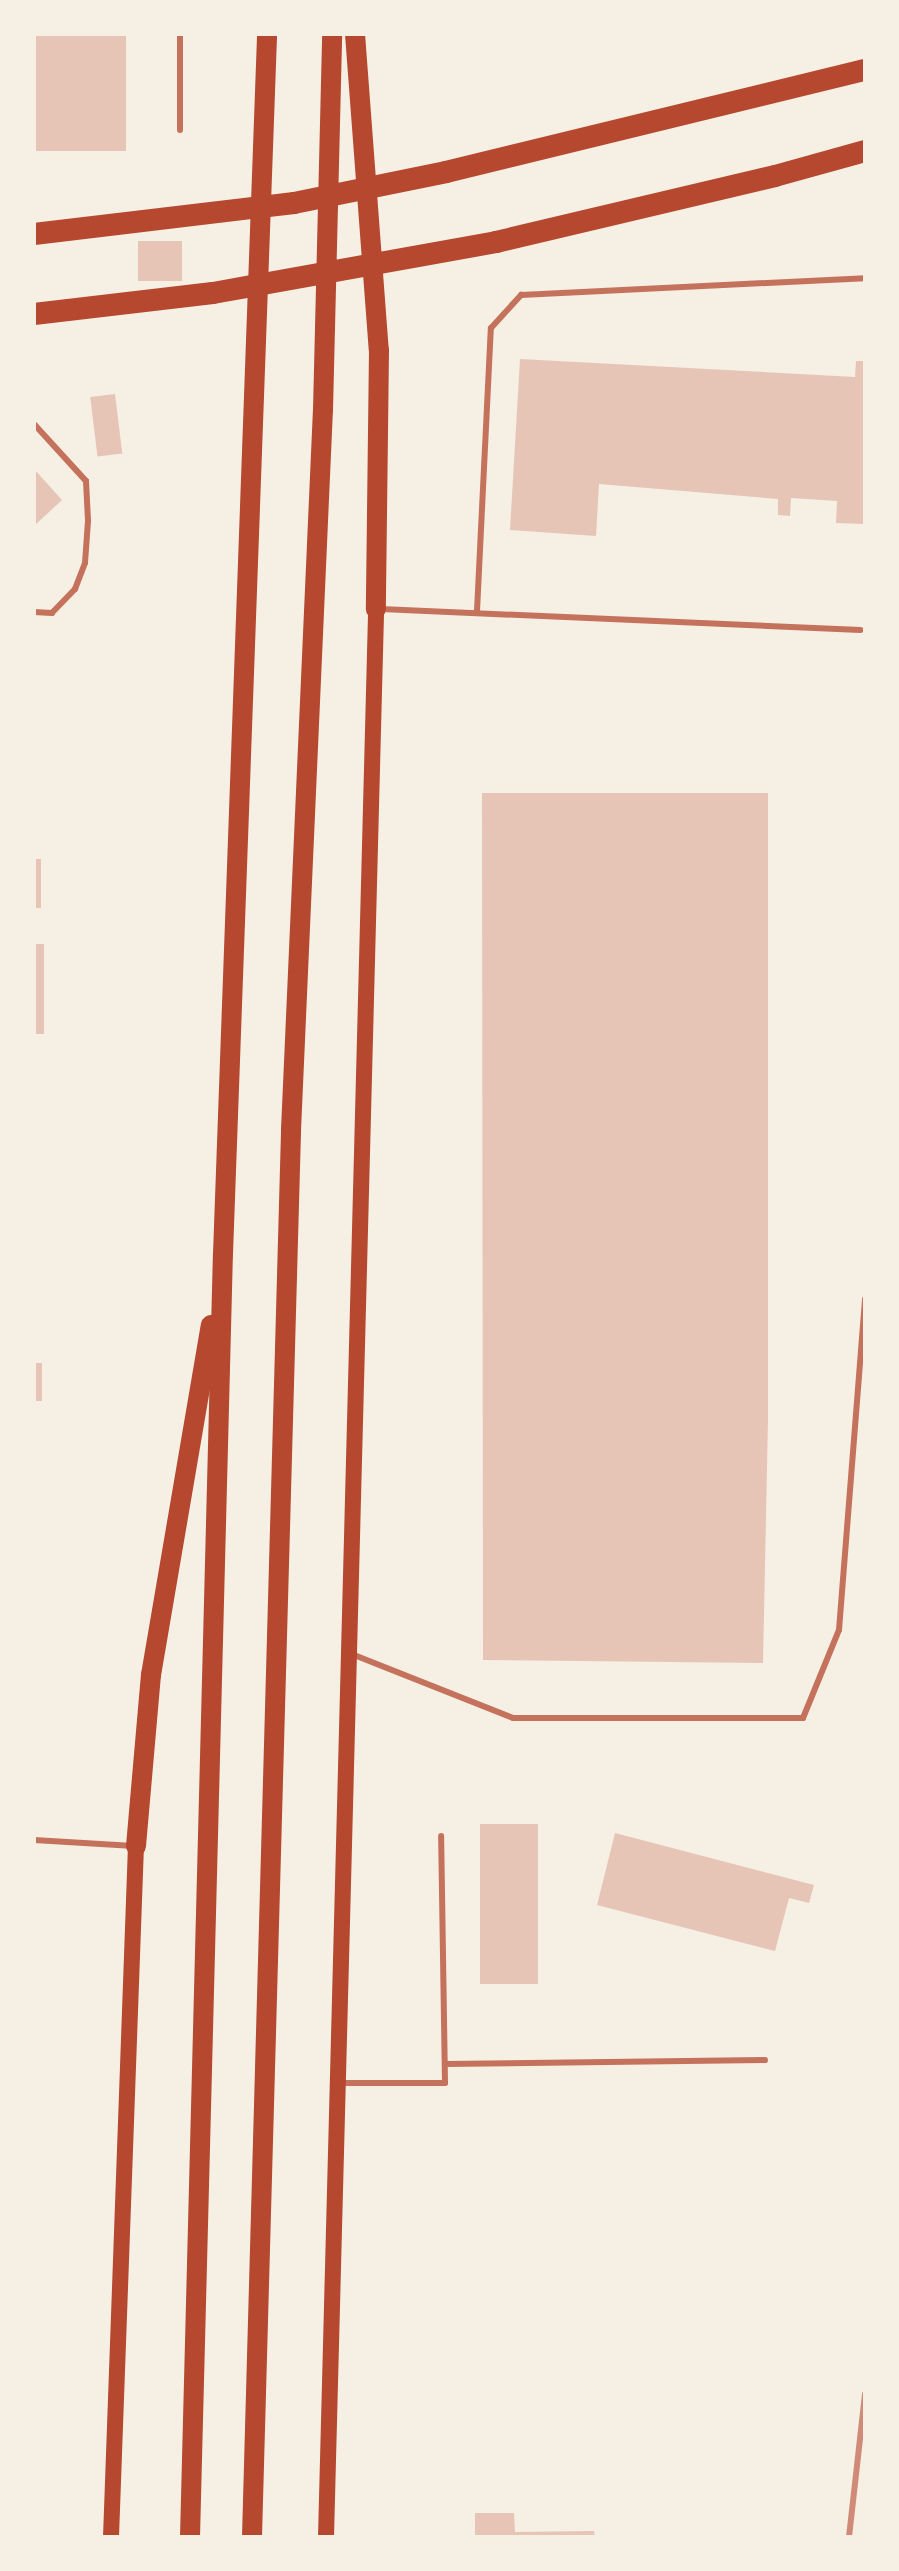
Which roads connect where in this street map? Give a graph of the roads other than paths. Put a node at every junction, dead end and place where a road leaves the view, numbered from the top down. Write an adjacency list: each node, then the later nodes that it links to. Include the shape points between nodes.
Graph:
1 (180, 34): 6 (lane)
2 (267, 34): 16 (main road)
3 (332, 34): 27 (main road, via 323,410 290,1162)
4 (355, 34): 12 (main road, via 379,350)
5 (865, 70): 8 (highway, via 310,200)
6 (180, 130)
7 (865, 151): 10 (highway, via 496,242 213,293)
8 (34, 234)
9 (865, 278): 13 (lane, via 521,295 491,328)
10 (34, 314)
11 (34, 424): 14 (lane, via 86,481 88,521 85,563 75,589 52,613)
12 (376, 609): 13 (lane); 18 (main road)
13 (477, 611): 15 (lane)
14 (34, 612)
15 (861, 630)
16 (223, 1254): 21 (main road, via 151,1675); 26 (main road)
17 (865, 1299): 18 (lane, via 839,1630 803,1718 513,1718)
18 (349, 1653): 24 (main road)
19 (441, 1836): 23 (lane)
20 (34, 1840): 21 (lane)
21 (136, 1846): 25 (main road)
22 (765, 2060): 23 (lane)
23 (445, 2064): 24 (lane, via 445,2083)
24 (340, 2083): 28 (main road)
25 (111, 2537)
26 (190, 2537)
27 (252, 2537)
28 (326, 2537)

